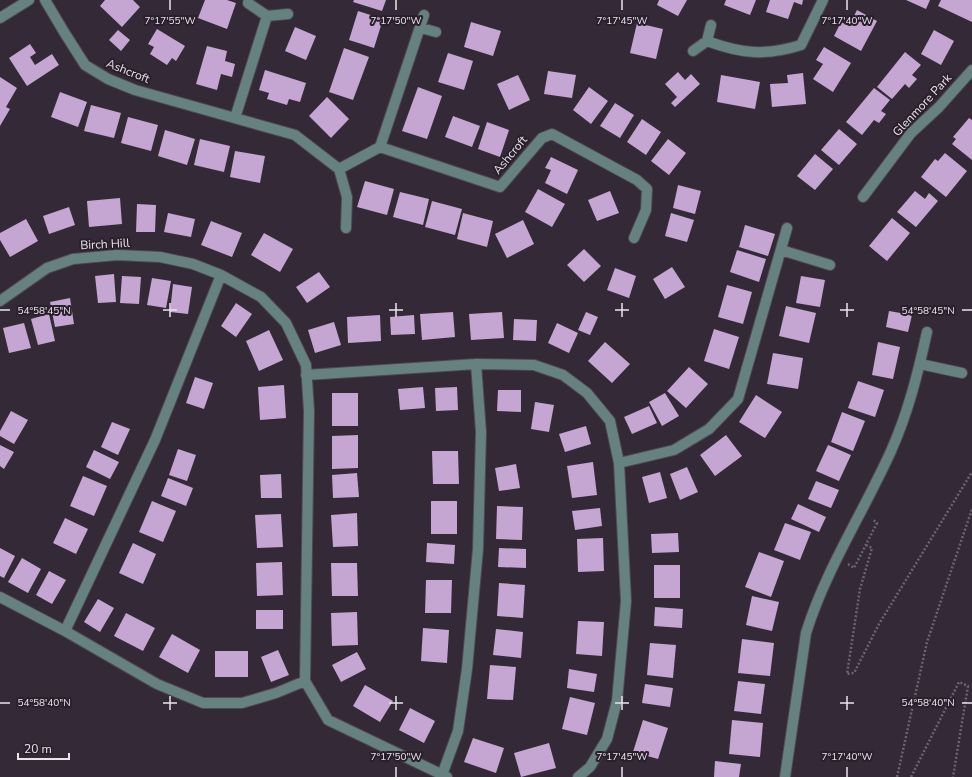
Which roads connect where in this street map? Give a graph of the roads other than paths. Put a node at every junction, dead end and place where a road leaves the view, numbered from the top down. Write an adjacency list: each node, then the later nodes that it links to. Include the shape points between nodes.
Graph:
1 (29, 0): 8 (street)
2 (45, 0): 15 (street, Ashcroft, via 85,65 108,79 136,90)
3 (823, 0): 12 (street, via 801,45 779,52 759,53 726,48)
4 (248, 3): 7 (street)
5 (288, 14): 7 (street)
6 (424, 15): 10 (street)
7 (267, 16): 15 (street)
8 (0, 18)
9 (711, 25): 12 (street)
10 (420, 28): 11 (street); 16 (street)
11 (436, 32)
12 (707, 41): 13 (street)
13 (693, 51)
14 (972, 70): 18 (street, Glenmore Park, via 939,107 911,133)
15 (235, 118): 17 (street, Ashcroft, via 295,135)
16 (380, 147): 17 (street); 21 (street, Ashcroft, via 500,187 542,138 552,134 637,180 647,189 646,210)
17 (339, 169): 19 (street, via 347,197)
18 (863, 197)
19 (346, 228)
20 (787, 228): 22 (street)
21 (634, 238)
22 (781, 250): 23 (street); 31 (street, via 738,399 709,429 674,450)
23 (830, 265)
24 (221, 275): 25 (street, Birch Hill, via 193,264 160,257 117,255 73,259 47,268); 30 (street, Birch Hill, via 261,297 286,323 306,365); 33 (street, via 155,440)
25 (0, 301)
26 (927, 332): 28 (street)
27 (476, 364): 30 (street); 31 (street, via 534,365 563,375 587,393 610,421); 35 (street, via 480,432 478,549 467,669 458,731)
28 (920, 364): 29 (street); 37 (street, via 915,388 891,451 829,571 811,615 806,633)
29 (962, 373)
30 (306, 375): 34 (street, Birch Hill, via 309,411)
31 (619, 463): 36 (street, via 626,601 617,701 607,739 590,767)
32 (0, 597): 33 (street)
33 (65, 631): 34 (street, via 157,684 203,703 242,703)
34 (305, 681): 35 (street, via 328,720)
35 (444, 776)
36 (578, 777)
37 (785, 777)

